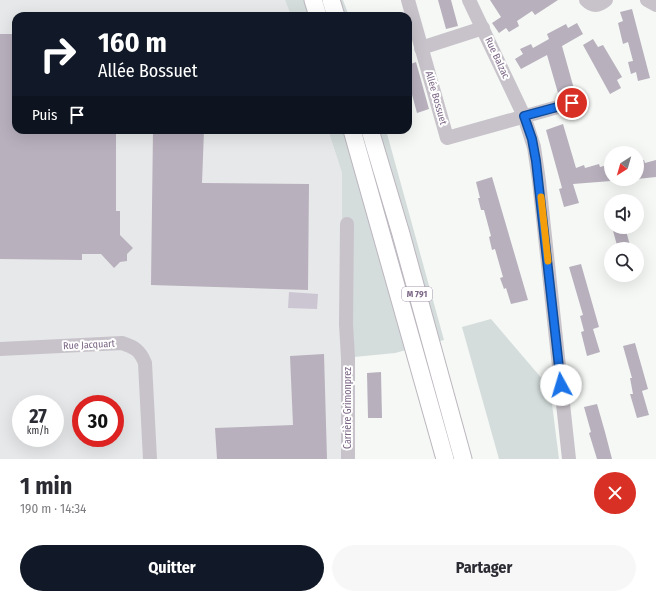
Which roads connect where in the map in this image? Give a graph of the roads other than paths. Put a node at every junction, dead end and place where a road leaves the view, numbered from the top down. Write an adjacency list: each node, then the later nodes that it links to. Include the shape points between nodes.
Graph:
1 (313, 0): 9 (main road)
2 (331, 0): 10 (main road)
3 (408, 0): 11 (street, Allée Bossuet)
4 (469, 0): 13 (street, Rue Balzac)
5 (586, 0): 6 (street, via 593,5)
6 (606, 0)
7 (647, 0): 8 (street)
8 (656, 5)
9 (317, 12)
10 (335, 12)
11 (411, 12)
12 (412, 15): 14 (street, Allée Bossuet)
13 (483, 28): 14 (street); 16 (street, Rue Balzac)
14 (421, 48): 16 (street, Allée Bossuet, via 448,138)
15 (572, 103): 16 (street, Allée Bossuet)
16 (524, 116): 25 (street, Rue Balzac, via 534,147 538,174)
17 (353, 134): 23 (main road, M 791)
18 (371, 134): 24 (main road, M 791)
19 (347, 224): 22 (street, Carrière Grimonprez)
20 (0, 349): 21 (street, Rue Jacquart, via 122,343 137,350 145,363)
21 (150, 459)
22 (348, 459)
23 (445, 459)
24 (463, 459)
25 (569, 459)

